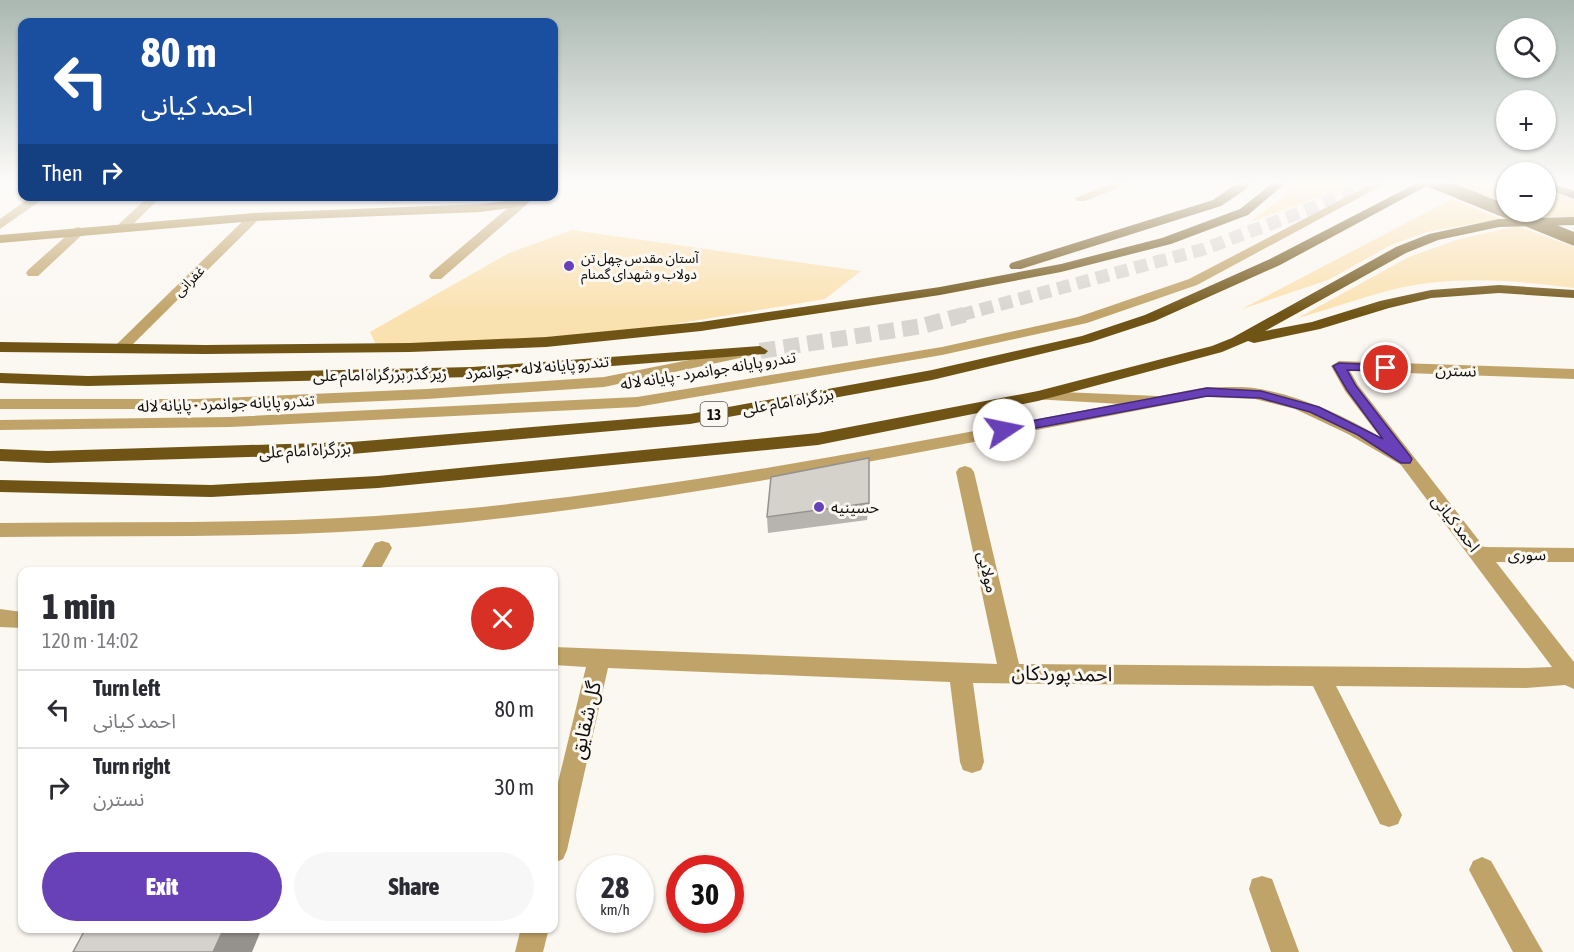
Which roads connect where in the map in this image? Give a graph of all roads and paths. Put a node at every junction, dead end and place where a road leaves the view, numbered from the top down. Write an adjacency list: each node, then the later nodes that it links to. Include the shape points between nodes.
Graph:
1 (144, 225): 10 (main road)
2 (245, 225): 19 (street, غفرانی)
3 (495, 225): 15 (street)
4 (1150, 225): 16 (highway)
5 (1213, 225): 16 (highway, via 1095,261)
6 (1300, 225): 28 (lane, تندرو پایانه جوانمرد - پایانه لاله, via 1193,282 1082,320 942,351 637,402 230,422)
7 (1345, 225): 29 (highway, بزرگراه امام علی / 13, via 1150,318 1086,339 932,375 678,420 352,448)
8 (1488, 225): 18 (highway, via 1434,237 1401,250)
9 (1540, 225): 13 (highway, bridge)
10 (123, 227): 11 (main road)
11 (79, 231): 12 (main road); 14 (street)
12 (0, 239)
13 (1574, 239)
14 (33, 273)
15 (436, 276)
16 (947, 290): 20 (highway, via 714,326 550,342 378,349)
17 (1574, 294): 18 (highway, via 1499,289 1431,294 1315,326)
18 (1237, 341): 25 (highway)
19 (124, 345)
20 (0, 347)
21 (755, 351): 24 (highway, زیر گذر بزرگراه امام علی, via 472,372 88,381); 27 (lane, تندرو پایانه لاله - جوانمرد, via 604,382 196,404)
22 (1339, 366): 23 (street, نسترن); 30 (street, احمد کیانی)
23 (1574, 374)
24 (0, 378)
25 (1038, 396): 26 (lane); 32 (highway, via 818,439 378,482 211,491)
26 (1157, 400): 30 (street, via 1207,392 1261,394 1314,409 1363,432); 33 (street, via 792,470 529,508 315,526)
27 (0, 404)
28 (0, 425)
29 (0, 455)
30 (1405, 459): 35 (street, احمد کیانی)
31 (965, 472): 42 (street, مولایی)
32 (0, 486)
33 (0, 530)
34 (382, 548): 37 (street)
35 (1480, 554): 36 (street, سوری); 45 (street, احمد کیانی)
36 (1574, 555)
37 (372, 567)
38 (0, 618): 39 (street)
39 (18, 620)
40 (558, 656): 41 (street, احمد پوردکان)
41 (599, 659): 43 (street, احمد پوردکان); 48 (street, گل شقایق)
42 (1010, 672): 43 (street, احمد پوردکان); 44 (street, احمد پوردکان)
43 (960, 673): 46 (street)
44 (1319, 675): 45 (street, احمد پوردکان); 47 (street)
45 (1573, 677)
46 (972, 762)
47 (1389, 815)
48 (558, 833)
49 (1482, 870): 54 (street)
50 (1262, 889): 53 (street)
51 (534, 933): 52 (street)
52 (529, 952)
53 (1285, 952)
54 (1529, 952)

